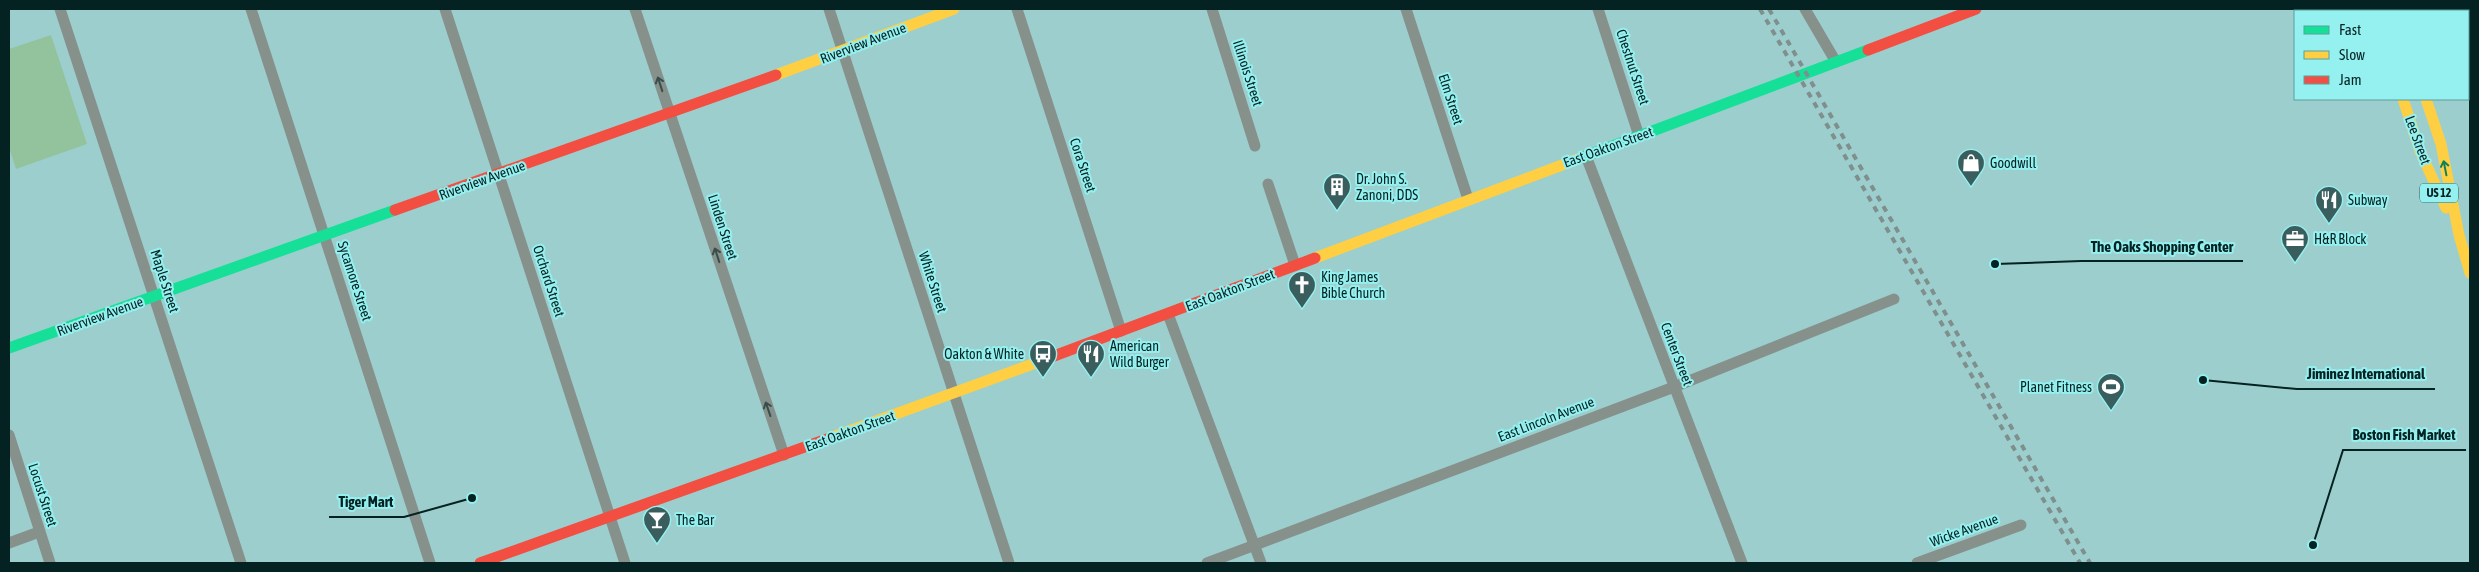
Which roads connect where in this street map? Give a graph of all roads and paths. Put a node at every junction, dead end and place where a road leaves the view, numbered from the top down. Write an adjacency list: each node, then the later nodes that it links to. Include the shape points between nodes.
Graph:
1 (60, 9): 28 (street, Maple Street)
2 (251, 9): 24 (street, Sycamore Street)
3 (445, 9): 21 (street, Orchard Street)
4 (635, 9): 17 (street, Linden Street, one-way to 4)
5 (829, 9): 13 (street, White Street)
6 (954, 9): 13 (main road, Riverview Avenue)
7 (1017, 9): 31 (street, Cora Street)
8 (1212, 9): 19 (street, Illinois Street)
9 (1406, 9): 23 (street, Elm Street)
10 (1598, 9): 18 (street, Chestnut Street)
11 (1805, 9): 14 (street)
12 (1976, 9): 14 (main road, East Oakton Street)
13 (843, 51): 17 (main road, Riverview Avenue); 34 (street, White Street)
14 (1836, 62): 18 (main road, East Oakton Street)
15 (2404, 100): 25 (main road, Lee Street / US 12, via 2420,151)
16 (2426, 100): 25 (main road, Lee Street / US 12, one-way to 16, via 2441,144)
17 (669, 113): 21 (main road, Riverview Avenue); 36 (street, Linden Street, one-way to 17)
18 (1640, 136): 20 (main road, East Oakton Street)
19 (1255, 146)
20 (1586, 156): 23 (main road, East Oakton Street); 33 (street, Center Street)
21 (498, 174): 24 (main road, Riverview Avenue); 37 (street, Orchard Street)
22 (1268, 184): 26 (street)
23 (1468, 199): 26 (main road, East Oakton Street)
24 (325, 236): 28 (main road, Riverview Avenue); 44 (street, Sycamore Street)
25 (2458, 236): 27 (main road, Lee Street / US 12)
26 (1295, 265): 30 (main road, East Oakton Street)
27 (2470, 273)
28 (154, 296): 32 (main road, Riverview Avenue); 43 (street, Maple Street)
29 (1894, 299): 33 (street, East Lincoln Avenue)
30 (1168, 314): 31 (main road, East Oakton Street); 41 (street)
31 (1121, 331): 34 (main road, East Oakton Street)
32 (9, 348)
33 (1674, 387): 41 (street, East Lincoln Avenue); 50 (street, Center Street)
34 (953, 393): 36 (main road, East Oakton Street); 47 (street, White Street)
35 (9, 435): 39 (street, Locust Street)
36 (784, 455): 37 (main road, East Oakton Street)
37 (609, 517): 45 (main road, East Oakton Street); 46 (street, Orchard Street)
38 (2021, 525): 51 (street, Wicke Avenue)
39 (39, 532): 40 (street); 42 (street, Locust Street)
40 (9, 543)
41 (1254, 545): 48 (street, East Lincoln Avenue); 49 (street)
42 (50, 563)
43 (241, 563)
44 (430, 563)
45 (480, 563)
46 (625, 563)
47 (1009, 563)
48 (1208, 563)
49 (1261, 563)
50 (1742, 563)
51 (1916, 563)

